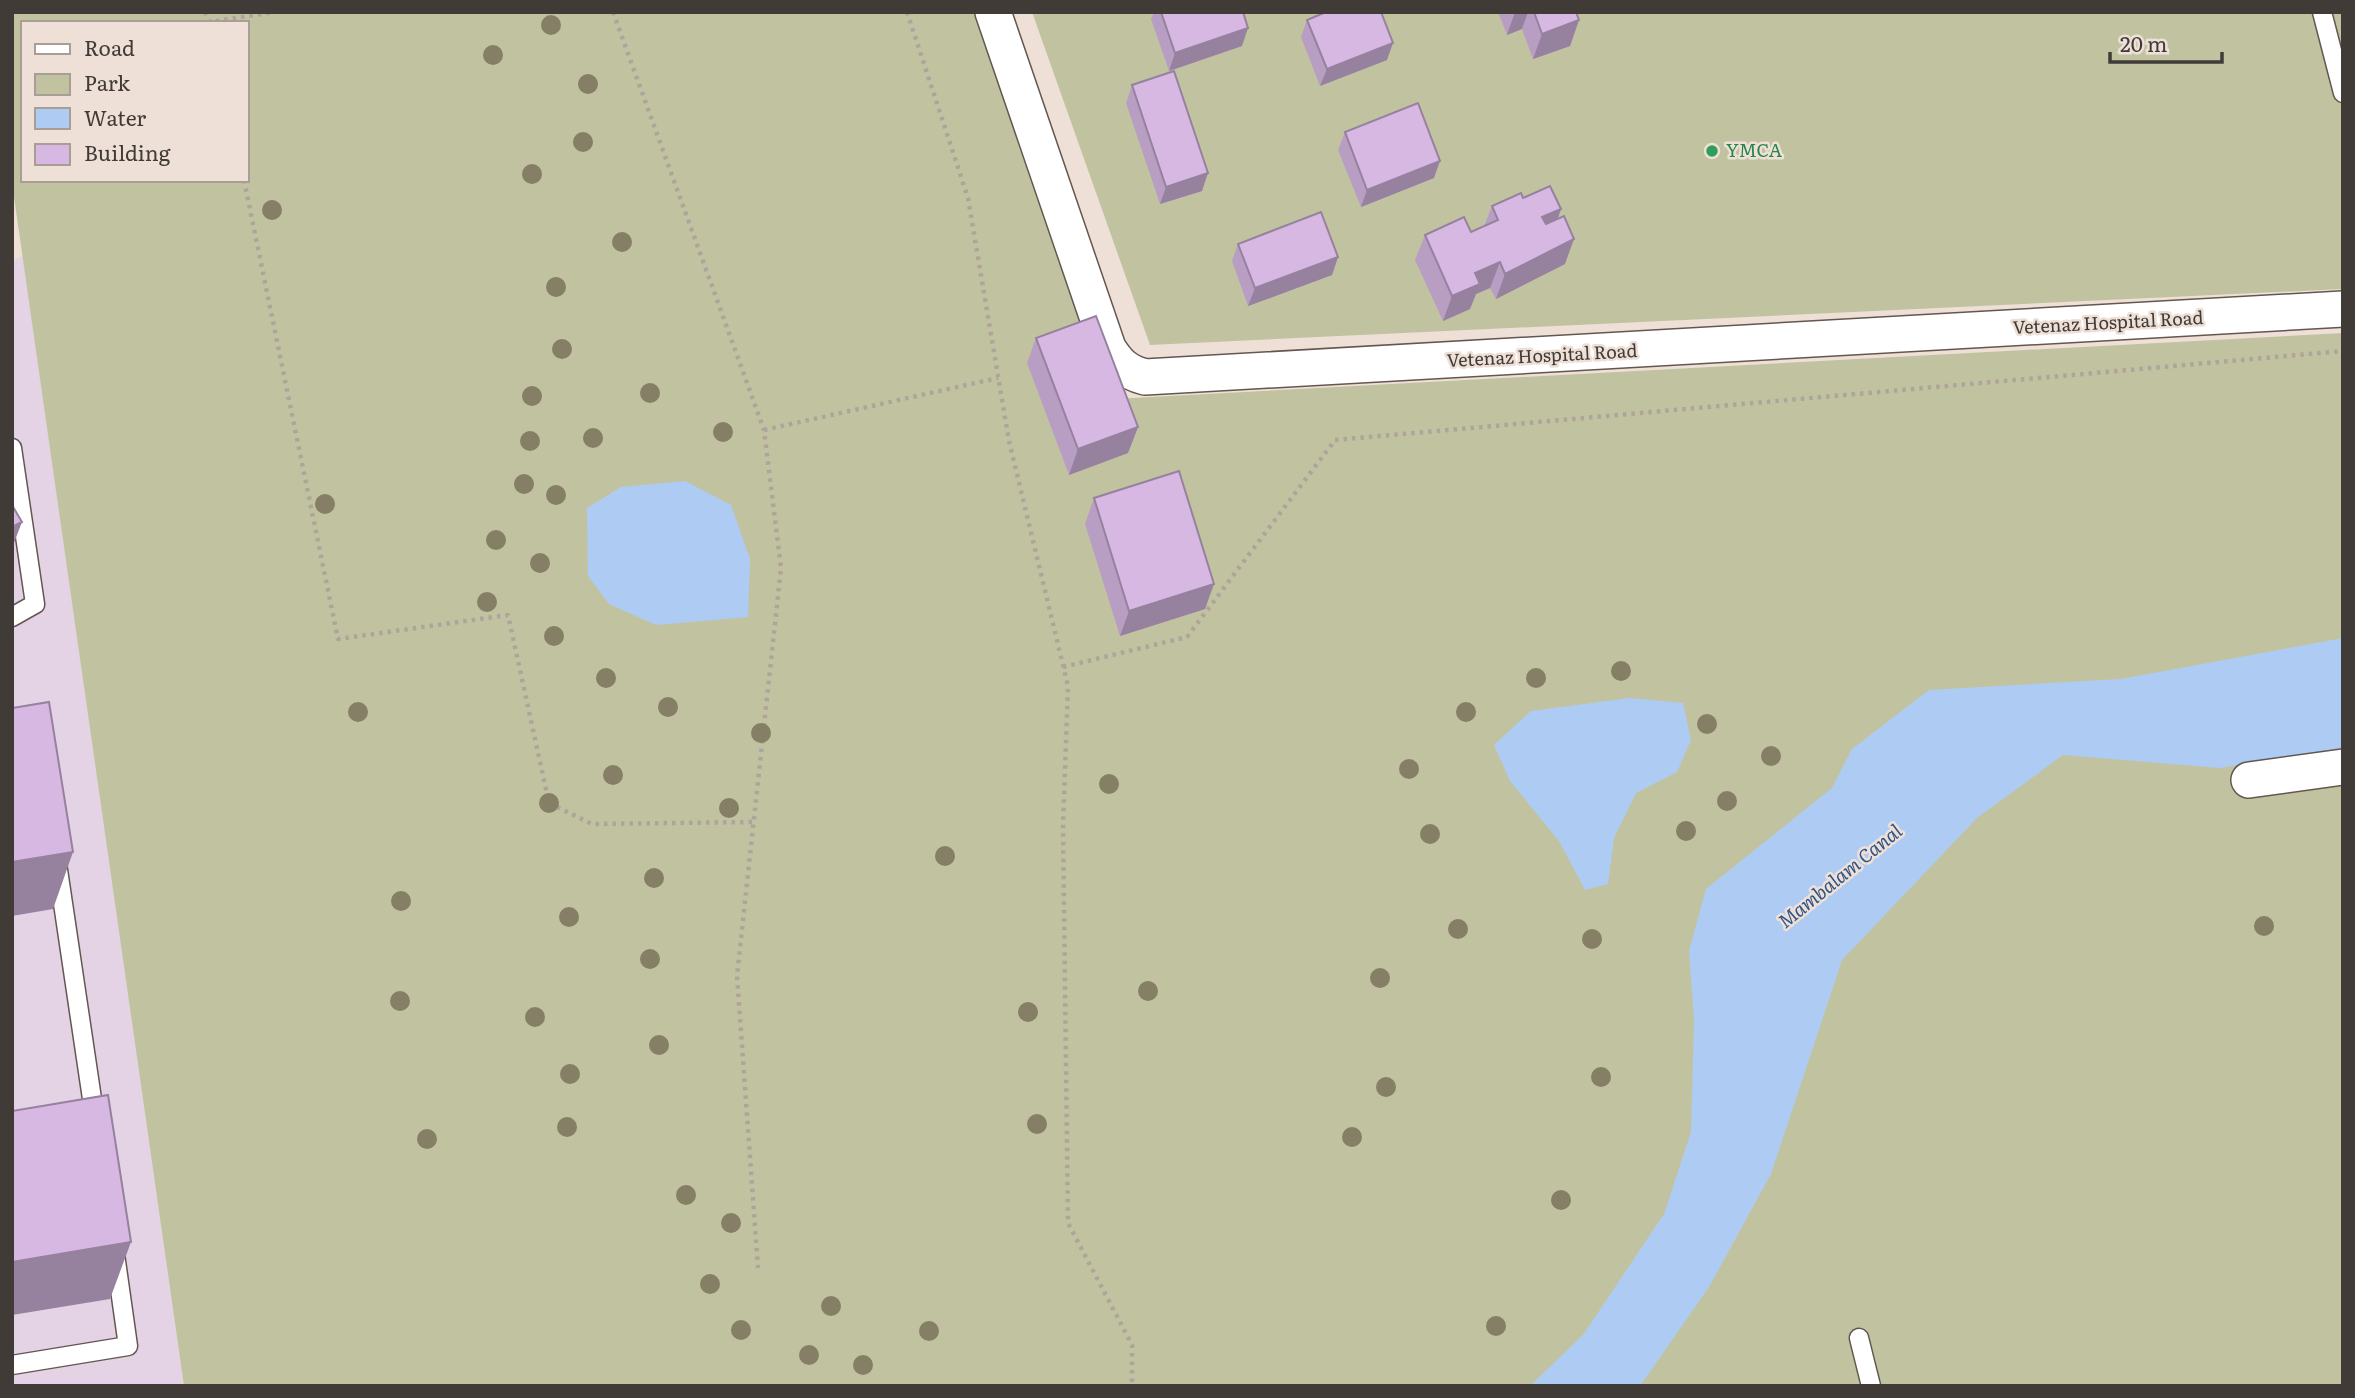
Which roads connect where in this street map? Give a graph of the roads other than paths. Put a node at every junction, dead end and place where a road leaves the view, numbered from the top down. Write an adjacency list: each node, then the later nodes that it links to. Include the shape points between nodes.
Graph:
1 (993, 12): 4 (street, Vetenaz Hospital Road, via 1108,348 1117,363 1145,377)
2 (2322, 12): 3 (lane)
3 (2343, 93)
4 (2343, 309)
5 (12, 448): 6 (lane, via 34,604)
6 (12, 617)
7 (2343, 767): 8 (street)
8 (2249, 780)
9 (54, 841): 10 (lane)
10 (98, 1141)
11 (112, 1237): 13 (lane, via 128,1346)
12 (1859, 1338): 14 (lane)
13 (12, 1365)
14 (1871, 1386)

